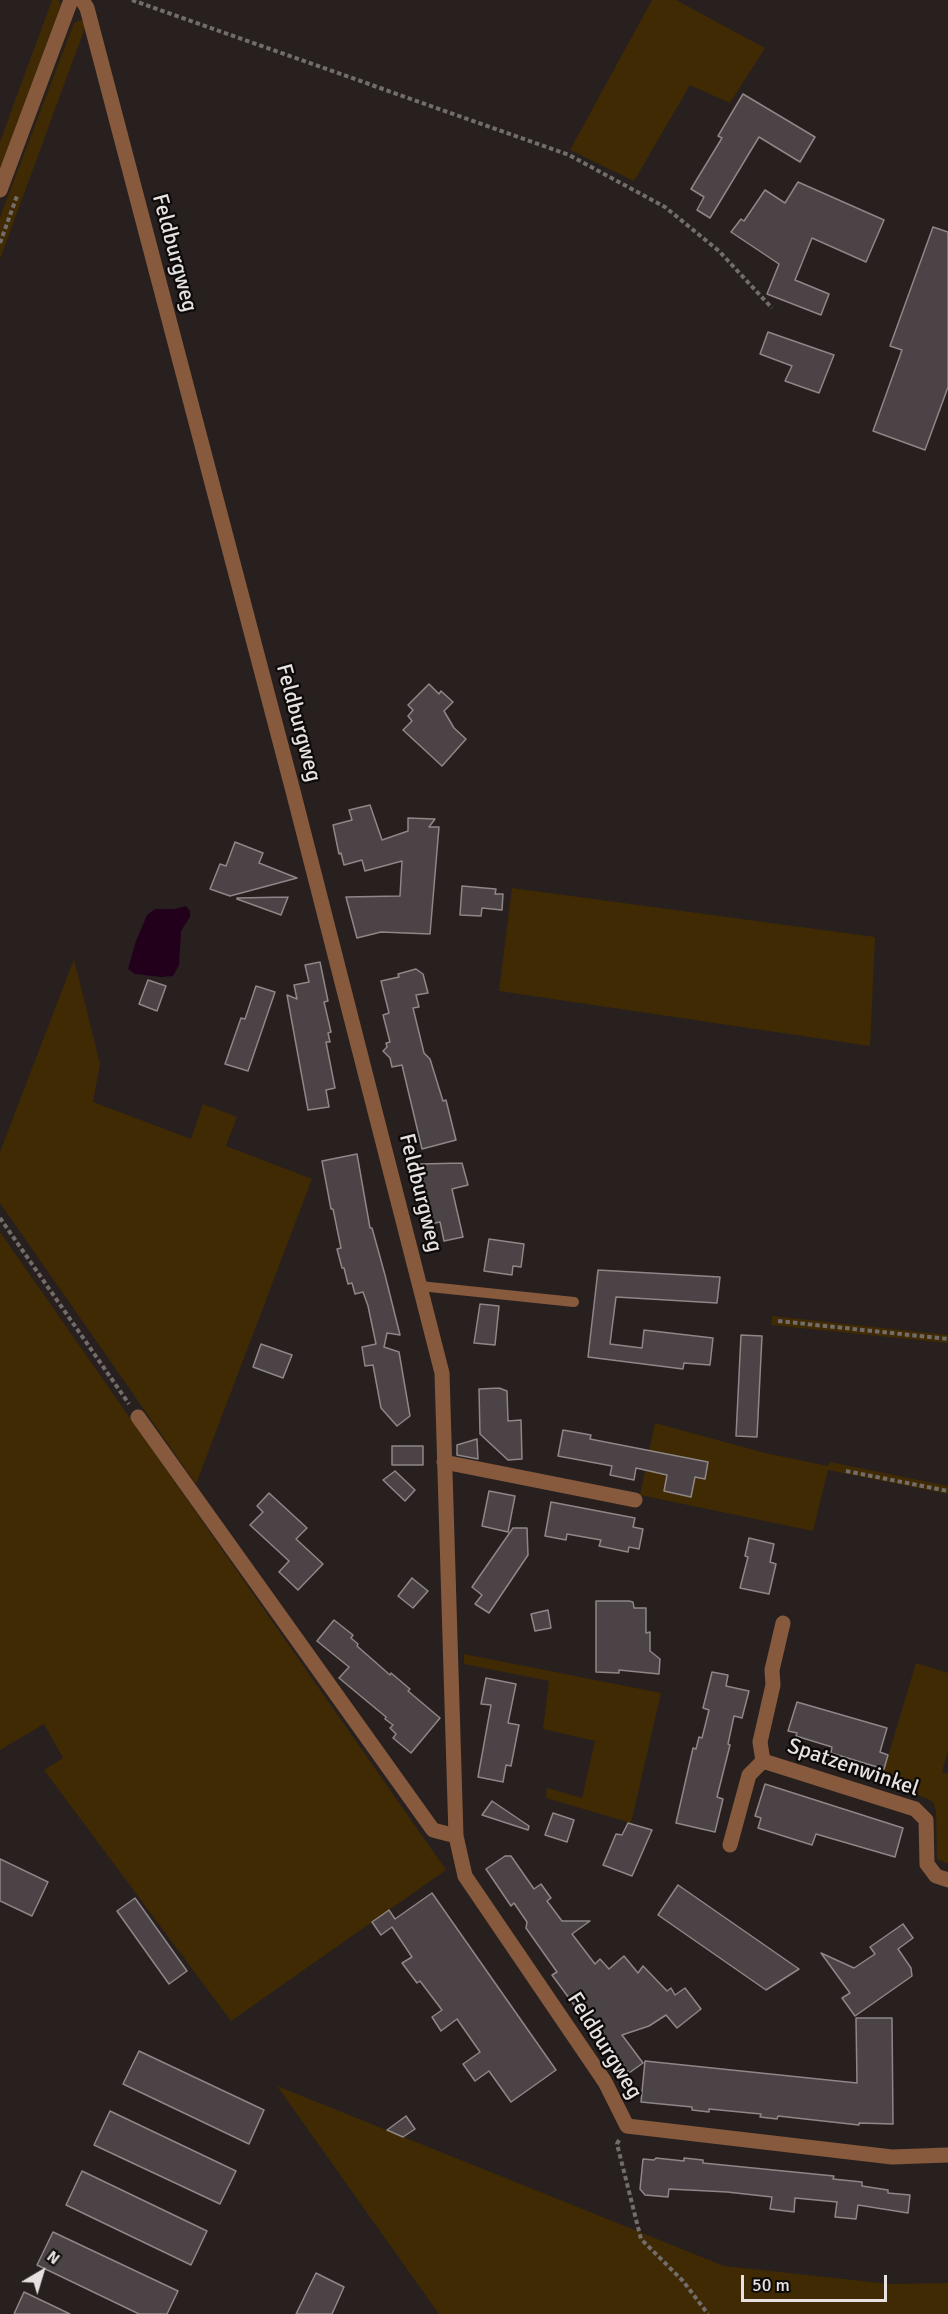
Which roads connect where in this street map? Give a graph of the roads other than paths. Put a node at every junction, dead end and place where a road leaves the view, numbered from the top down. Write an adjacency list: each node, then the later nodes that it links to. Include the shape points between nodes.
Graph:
1 (71, 0): 3 (street)
2 (82, 0): 4 (street, Feldburgweg, via 287,768)
3 (0, 190)
4 (420, 1286): 5 (lane); 7 (street, Feldburgweg, via 442,1373)
5 (574, 1302)
6 (138, 1416): 11 (street, via 433,1830)
7 (444, 1462): 8 (street); 11 (street, Feldburgweg)
8 (635, 1500)
9 (783, 1623): 10 (street, Spatzenwinkel, via 760,1742)
10 (763, 1761): 12 (street, Spatzenwinkel, via 749,1775); 13 (street, Spatzenwinkel, via 915,1809 926,1820 927,1864 936,1876)
11 (456, 1836): 14 (street, Feldburgweg, via 465,1876 605,2082 627,2126 892,2157)
12 (730, 1845)
13 (948, 1880)
14 (948, 2155)

